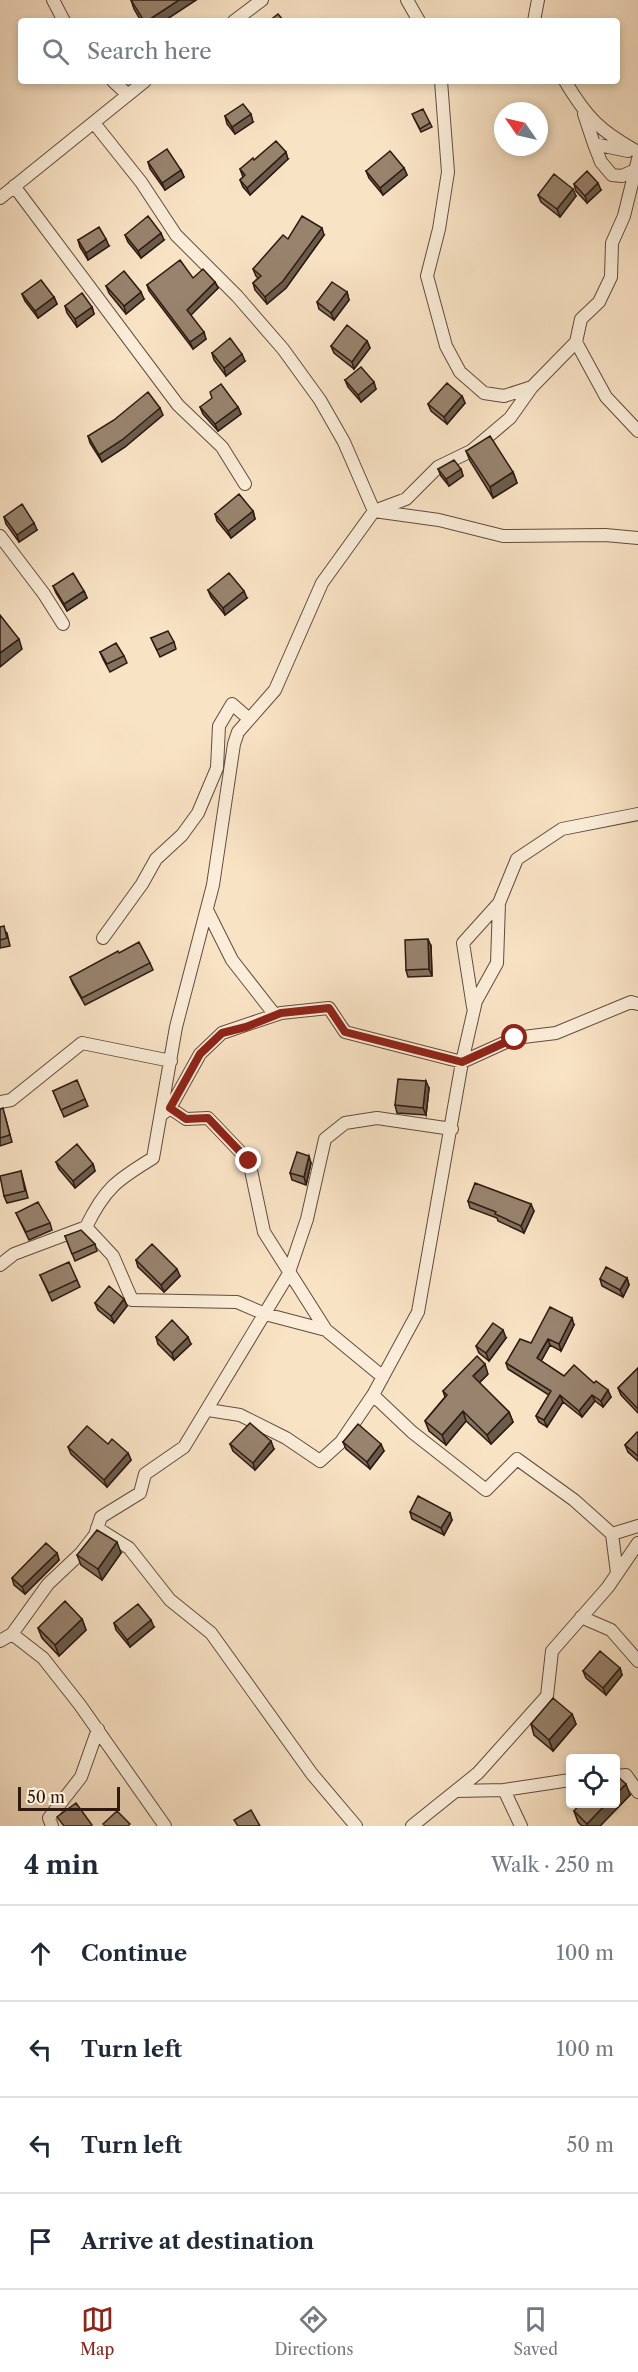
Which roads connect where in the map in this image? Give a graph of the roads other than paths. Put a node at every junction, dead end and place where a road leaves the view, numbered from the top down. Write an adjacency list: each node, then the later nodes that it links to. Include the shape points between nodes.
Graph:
1 (54, 0): 5 (street)
2 (262, 0): 6 (street)
3 (407, 0): 7 (street)
4 (538, 0): 8 (street)
5 (63, 18)
6 (238, 18)
7 (416, 18)
8 (535, 18)
9 (116, 84): 13 (street)
10 (141, 84): 13 (street)
11 (441, 84): 22 (street, via 448,172 427,276 446,346 460,372 484,393 504,396)
12 (567, 84): 14 (street)
13 (127, 94): 15 (street)
14 (584, 113): 16 (street); 17 (street, via 610,137)
15 (94, 123): 19 (street); 25 (street, via 141,182 176,235 237,296 314,391 344,442)
16 (594, 144): 17 (street); 18 (street, via 612,175 622,176)
17 (638, 152)
18 (637, 164): 21 (street, via 624,216 612,243 611,278 599,302 581,320)
19 (15, 186): 20 (street); 24 (street, via 178,405 222,447)
20 (0, 198)
21 (576, 342): 22 (street); 23 (street, via 606,397)
22 (532, 387): 25 (street, via 510,418 471,451 438,467 406,498)
23 (638, 431)
24 (245, 484)
25 (374, 511): 27 (street, via 440,520 503,536); 29 (street, via 322,583 275,690)
26 (0, 537): 28 (street)
27 (638, 538)
28 (63, 624)
29 (248, 718): 32 (street, via 234,744); 33 (street, via 232,704 219,726 217,768 198,813 182,835 156,859)
30 (638, 814): 31 (street, via 562,829 517,859)
31 (499, 903): 35 (street, via 497,963); 35 (street, via 463,943)
32 (207, 910): 36 (street, via 232,960); 37 (street, via 176,1027)
33 (104, 938)
34 (638, 1004): 38 (street, via 631,1002 556,1033 515,1038)
35 (474, 1011): 38 (street)
36 (275, 1015): 38 (street, via 329,1008 345,1032); 40 (street, via 222,1033 200,1054)
37 (171, 1061): 39 (street, via 82,1043 11,1100); 40 (street)
38 (462, 1062): 41 (street)
39 (0, 1102)
40 (166, 1112): 42 (street, via 153,1158 118,1179 99,1200); 44 (street, via 186,1119 208,1118 249,1161 264,1232)
41 (452, 1129): 44 (street, via 377,1118 345,1123 325,1139 307,1219); 47 (street, via 418,1312)
42 (86, 1227): 43 (street, via 14,1254); 45 (street, via 113,1256 132,1300 237,1302)
43 (0, 1265)
44 (289, 1271): 45 (street); 46 (street)
45 (265, 1314): 46 (street); 49 (street)
46 (326, 1330): 47 (street)
47 (383, 1377): 48 (street)
48 (373, 1395): 49 (street, via 341,1442 320,1461 240,1415); 52 (street, via 412,1432 486,1490 517,1459 574,1500)
49 (208, 1410): 51 (street, via 184,1447 146,1474 140,1493 101,1517)
50 (638, 1526): 52 (street)
51 (98, 1528): 56 (street, via 81,1553 48,1584); 67 (street, via 129,1548 170,1600 211,1633 312,1774)
52 (612, 1534): 54 (street)
53 (638, 1543): 54 (street)
54 (617, 1573): 55 (street)
55 (581, 1617): 58 (street, via 611,1630); 63 (street, via 552,1651 547,1696 478,1773)
56 (12, 1634): 57 (street); 59 (street, via 43,1658)
57 (0, 1641)
58 (638, 1661)
59 (98, 1729): 65 (street, via 81,1777 49,1818); 66 (street)
60 (620, 1776): 64 (street, via 626,1775)
61 (566, 1781): 62 (street)
62 (504, 1790): 63 (street); 69 (street)
63 (456, 1791): 68 (street)
64 (638, 1792)
65 (52, 1826)
66 (165, 1826)
67 (356, 1826)
68 (412, 1826)
69 (521, 1826)

